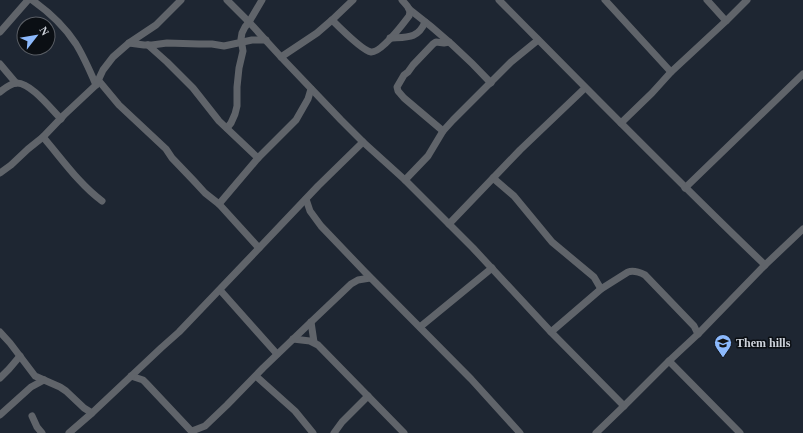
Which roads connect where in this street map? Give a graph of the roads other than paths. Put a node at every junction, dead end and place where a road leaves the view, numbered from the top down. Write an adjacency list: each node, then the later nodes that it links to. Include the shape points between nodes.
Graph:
1 (28, 0): 17 (street)
2 (32, 0): 30 (street, via 43,8 75,43)
3 (181, 0): 23 (street, via 156,24)
4 (227, 0): 15 (street)
5 (262, 0): 15 (street)
6 (353, 0): 13 (street)
7 (402, 0): 12 (street)
8 (499, 0): 20 (street)
9 (605, 0): 27 (street)
10 (707, 0): 14 (street)
11 (747, 0): 14 (street)
12 (409, 9): 16 (street); 18 (street, via 409,16)
13 (332, 20): 18 (street, via 370,52 382,47); 25 (street)
14 (726, 21): 27 (street)
15 (249, 22): 19 (street); 21 (street, via 242,33)
16 (425, 22): 18 (street, via 415,35); 22 (street)
17 (0, 32)
18 (390, 38)
19 (266, 40): 21 (street); 25 (street)
20 (538, 40): 31 (street); 32 (street)
21 (242, 42): 24 (street, via 224,46 167,43); 37 (street, via 237,106)
22 (448, 42): 31 (street); 38 (street, via 433,44 397,87 404,98)
23 (129, 43): 24 (street); 30 (street, via 113,57 103,70)
24 (148, 45): 37 (street, via 193,88)
25 (281, 57): 33 (street)
26 (0, 64): 29 (street)
27 (671, 72): 36 (street)
28 (803, 74): 45 (street)
29 (16, 83): 34 (street); 35 (street, via 36,93)
30 (98, 83): 35 (street); 48 (street)
31 (491, 83): 38 (street)
32 (585, 88): 36 (street); 43 (street)
33 (311, 89): 40 (street); 41 (street, via 296,120)
34 (0, 92)
35 (60, 119): 39 (street)
36 (621, 124): 45 (street)
37 (227, 128): 41 (street)
38 (443, 131): 44 (street, via 428,156)
39 (43, 137): 42 (street); 47 (street, via 86,187)
40 (363, 142): 44 (street); 46 (street)
41 (258, 158): 48 (street)
42 (0, 173)
43 (493, 178): 49 (street); 57 (street, via 514,196 552,242 594,277)
44 (405, 180): 49 (street)
45 (685, 188): 53 (street)
46 (306, 198): 51 (street); 52 (street, via 314,217)
47 (102, 201)
48 (219, 204): 51 (street)
49 (448, 224): 54 (street)
50 (803, 229): 53 (street)
51 (259, 248): 58 (street)
52 (358, 265): 55 (street); 56 (street)
53 (765, 265): 63 (street)
54 (492, 268): 60 (street); 62 (street)
55 (370, 278): 56 (street); 60 (street)
56 (354, 282): 59 (street)
57 (601, 289): 62 (street); 63 (street, via 628,272 645,275 694,326)
58 (220, 290): 66 (street); 69 (street)
59 (311, 322): 64 (street); 65 (street)
60 (420, 327): 84 (street)
61 (0, 332): 67 (street)
62 (551, 332): 74 (street)
63 (698, 334): 68 (street)
64 (293, 339): 65 (street); 66 (street)
65 (314, 342): 73 (street)
66 (277, 354): 70 (street)
67 (20, 356): 71 (street); 72 (street, via 36,376)
68 (669, 361): 74 (street); 86 (street)
69 (131, 376): 75 (street); 78 (street, via 146,383)
70 (256, 376): 78 (street, via 205,426); 81 (street, via 295,411)
71 (0, 378)
72 (44, 380): 75 (street, via 66,391); 76 (street, via 33,386)
73 (368, 396): 82 (street); 83 (street)
74 (624, 406): 85 (street)
75 (92, 413): 80 (street)
76 (0, 415)
77 (32, 416): 79 (street)
78 (192, 432)
79 (42, 433)
80 (69, 433)
81 (314, 433)
82 (334, 433)
83 (404, 433)
84 (520, 433)
85 (596, 433)
86 (740, 433)

